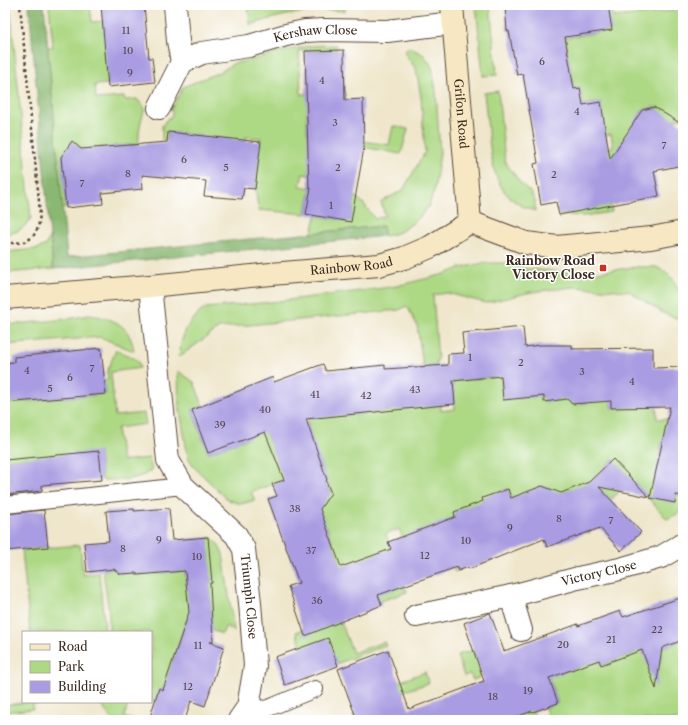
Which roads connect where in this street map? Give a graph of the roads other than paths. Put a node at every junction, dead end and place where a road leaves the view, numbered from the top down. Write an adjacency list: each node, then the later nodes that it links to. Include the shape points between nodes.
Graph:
1 (175, 5): 3 (street)
2 (452, 14): 3 (street, Kershaw Close, via 387,31 305,31 249,46 202,53); 5 (street, Grifon Road)
3 (182, 62): 4 (street)
4 (159, 108)
5 (470, 222): 6 (street, via 526,244 557,247 651,238); 7 (street, Rainbow Road, via 430,247 385,263)
6 (683, 232)
7 (150, 286): 8 (street, Rainbow Road); 9 (street, Triumph Close, via 168,460)
8 (5, 298)
9 (183, 486): 10 (lane); 16 (street, Triumph Close, via 236,534 244,550 255,666)
10 (5, 505)
11 (683, 544): 12 (street, Victory Close, via 662,557)
12 (511, 596): 13 (street, Victory Close); 14 (street)
13 (416, 616)
14 (520, 630)
15 (315, 689): 16 (lane, Triumph Close, via 266,709)
16 (244, 714)

